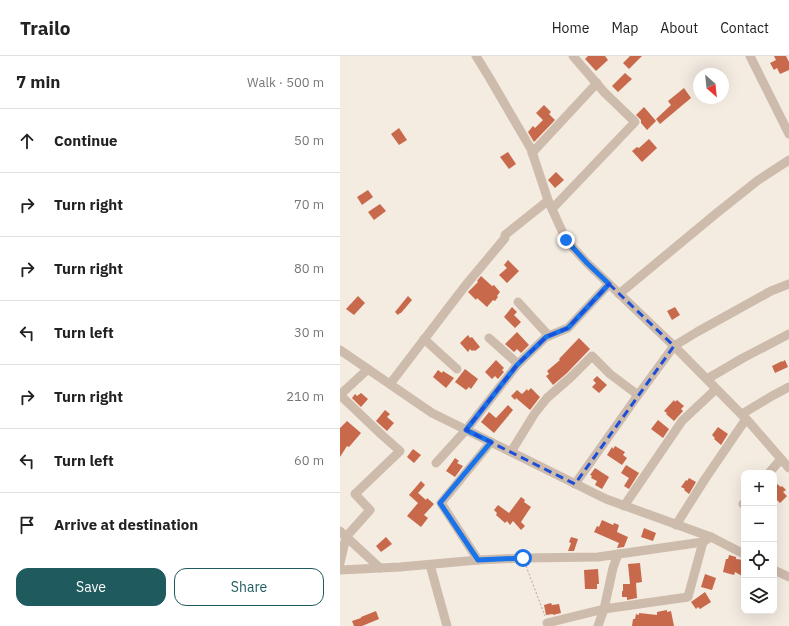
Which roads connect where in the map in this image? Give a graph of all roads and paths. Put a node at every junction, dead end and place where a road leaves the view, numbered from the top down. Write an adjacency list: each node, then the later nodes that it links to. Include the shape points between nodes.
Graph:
1 (476, 56): 6 (street)
2 (573, 56): 4 (street)
3 (750, 56): 5 (street)
4 (597, 83): 6 (street); 8 (street, via 635,122)
5 (789, 134)
6 (532, 153): 8 (street)
7 (789, 160): 11 (street, via 756,182)
8 (550, 204): 9 (street, via 566,240); 16 (street, via 505,235)
9 (609, 284): 11 (street); 14 (street, via 568,328)
10 (789, 284): 17 (street, via 764,295)
11 (619, 294): 17 (street)
12 (518, 302): 14 (street)
13 (789, 334): 22 (street)
14 (549, 336): 19 (street)
15 (489, 338): 19 (street)
16 (424, 339): 21 (street); 23 (street)
17 (674, 346): 22 (street); 27 (street)
18 (340, 350): 20 (street)
19 (518, 364): 29 (street)
20 (368, 369): 23 (street); 26 (street)
21 (457, 369)
22 (707, 379): 25 (street)
23 (390, 384): 29 (street, via 432,413)
24 (789, 387): 28 (street)
25 (716, 389): 28 (street); 37 (street, via 682,421)
26 (340, 395): 39 (street, via 400,451 355,494 370,510)
27 (638, 395): 31 (street, via 610,374 592,356 547,398); 36 (street)
28 (744, 417): 32 (street); 38 (street)
29 (466, 430): 30 (street); 33 (street)
30 (491, 442): 31 (street); 44 (street, via 440,503)
31 (511, 452): 36 (street)
32 (781, 459): 34 (street); 35 (street)
33 (436, 463)
34 (789, 468)
35 (772, 470)
36 (575, 484): 37 (street)
37 (624, 506): 38 (street)
38 (676, 525): 40 (street)
39 (343, 534): 45 (street); 47 (street)
40 (707, 540): 41 (street); 42 (street); 51 (street, via 688,597)
41 (741, 553)
42 (618, 554): 43 (street, via 598,557); 51 (street)
43 (523, 558): 44 (street); 52 (path)
44 (478, 560): 46 (street)
45 (340, 563)
46 (430, 564): 47 (street); 53 (street)
47 (380, 568): 48 (street)
48 (340, 570)
49 (777, 571): 50 (street)
50 (789, 577)
51 (604, 609): 52 (street); 54 (street)
52 (547, 623)
53 (447, 626)
54 (598, 626)

